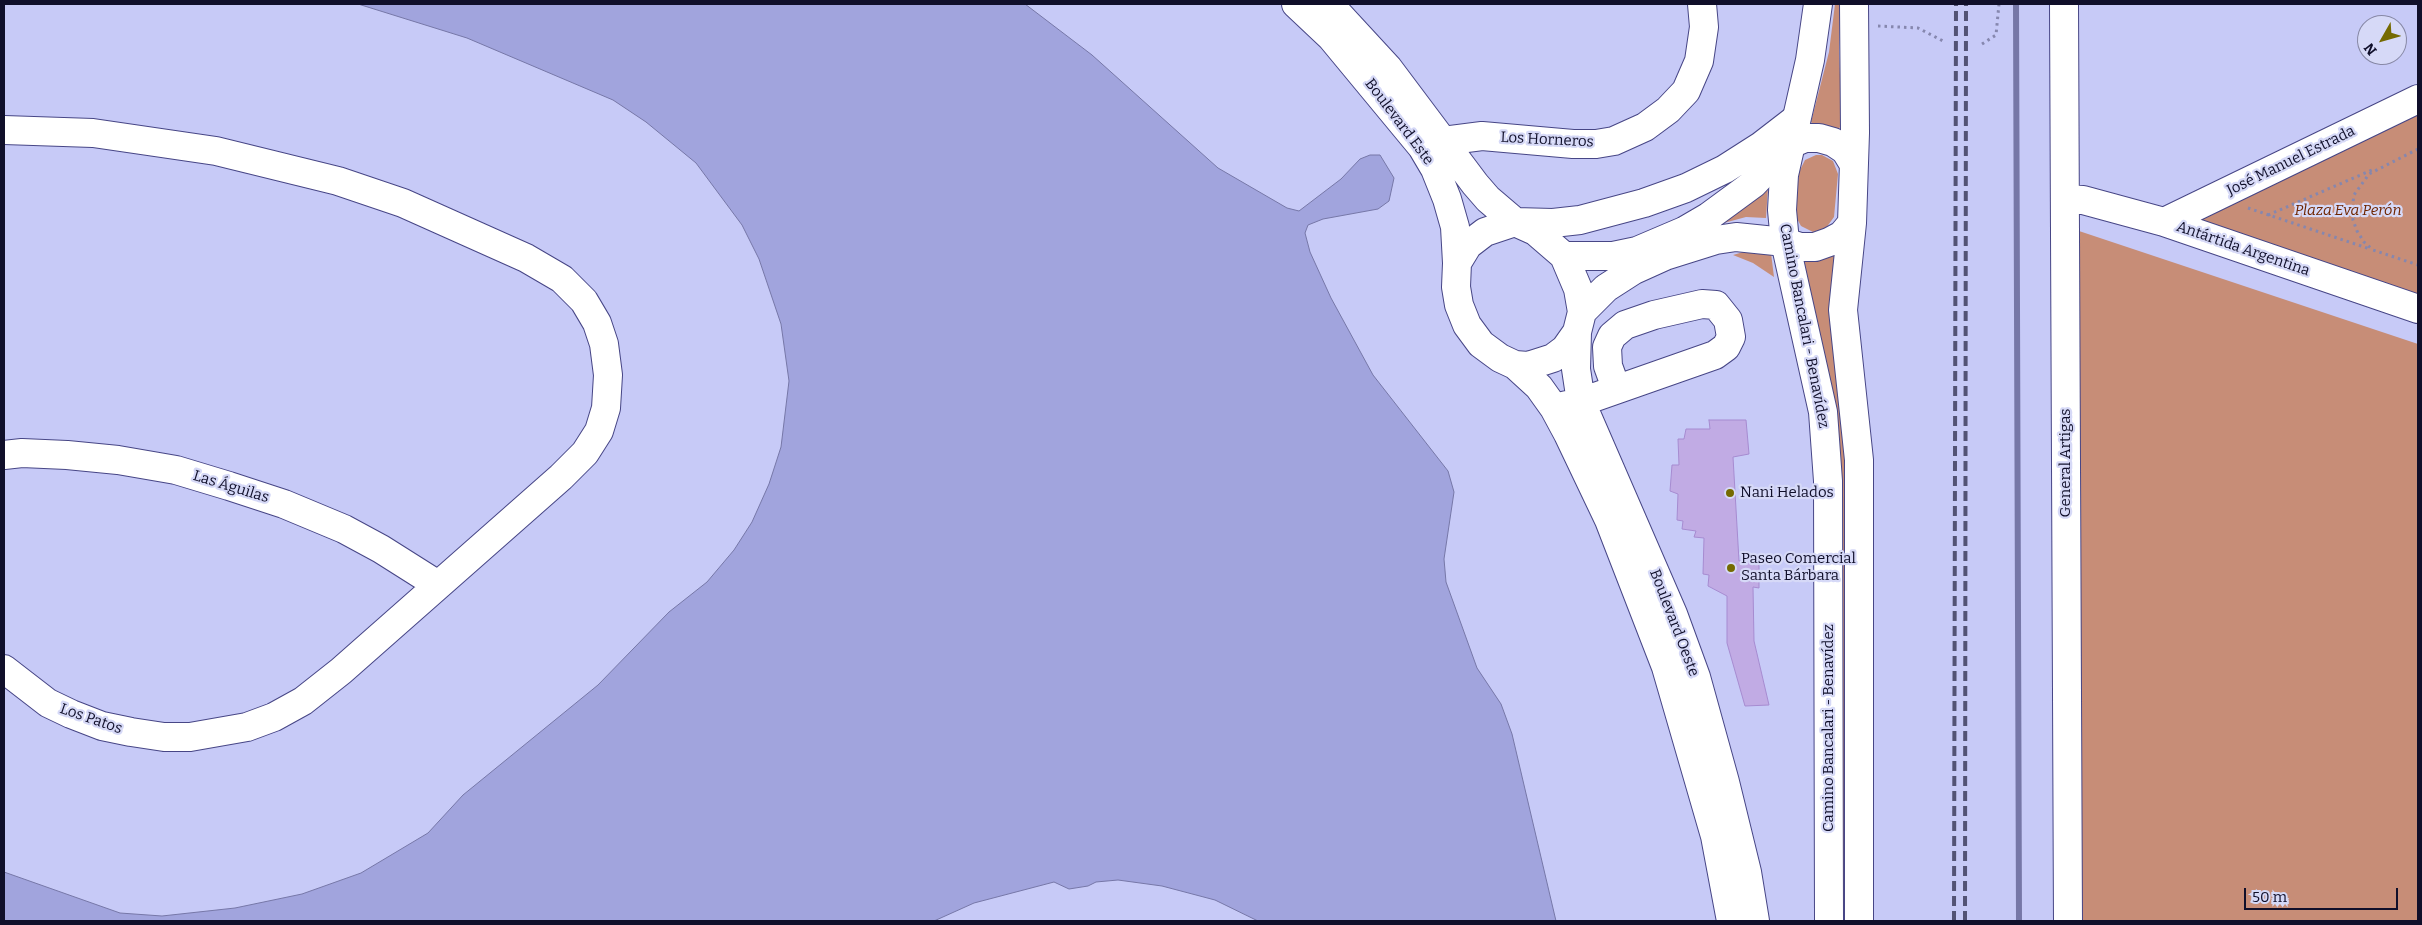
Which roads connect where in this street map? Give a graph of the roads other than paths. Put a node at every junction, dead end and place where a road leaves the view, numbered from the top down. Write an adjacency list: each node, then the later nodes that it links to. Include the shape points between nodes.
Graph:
1 (1296, 4): 10 (street, Boulevard Este)
2 (1329, 4): 10 (street, Boulevard Este, via 1388,68)
3 (1702, 4): 10 (street, Los Horneros, via 1704,27 1699,61 1686,91 1645,128 1596,144 1482,136)
4 (1818, 4): 9 (street, Camino Bancalari - Benavídez, via 1810,60)
5 (1854, 4): 11 (street, Camino Bancalari - Benavídez)
6 (2064, 4): 12 (street, General Artigas)
7 (2418, 99): 14 (street, José Manuel Estrada)
8 (4, 130): 26 (street, Los Patos, via 93,134 216,151 338,181 403,203 526,258 562,279 584,301 597,323 604,344 608,375 606,408 599,431 585,453 561,477)
9 (1793, 131): 11 (street, via 1805,138 1833,142); 13 (street, via 1725,169 1669,194 1580,220); 16 (street, Camino Bancalari - Benavídez, via 1784,175 1782,210); 17 (street, via 1753,184 1684,231 1636,251 1613,256)
10 (1433, 144): 13 (street, Boulevard Este); 18 (street, Boulevard Este, via 1435,169 1455,227)
11 (1853, 163): 15 (street, Camino Bancalari - Benavídez)
12 (2065, 199): 14 (street, Antártida Argentina, via 2083,200); 33 (street, General Artigas)
13 (1515, 222): 17 (street, via 1535,231); 18 (street, via 1485,232 1468,245)
14 (2164, 222): 19 (street, Antártida Argentina)
15 (1852, 223): 16 (street, via 1842,235 1815,247); 32 (street, Camino Bancalari - Benavídez, via 1844,310 1859,460)
16 (1785, 242): 20 (street, via 1736,237 1665,256 1606,288); 31 (street, Camino Bancalari - Benavídez, via 1823,412 1828,481)
17 (1564, 256): 20 (street, via 1575,281)
18 (1458, 263): 21 (street, via 1456,287 1467,325 1482,344)
19 (2418, 309)
20 (1579, 322): 21 (street, via 1565,349 1553,358 1528,366); 23 (street, Boulevard Oeste)
21 (1515, 365): 24 (street, Boulevard Oeste, via 1539,387)
22 (1612, 377): 23 (street)
23 (1579, 390): 24 (street); 28 (street, Boulevard Oeste, via 1696,677)
24 (1554, 408): 28 (street, Boulevard Oeste, via 1609,520 1666,667)
25 (4, 455): 26 (street, Las Águilas, via 22,453 118,460 176,470 284,504 344,529)
26 (438, 585): 27 (street, Los Patos, via 303,701 247,727 190,737 164,737 102,726 48,703)
27 (4, 669)
28 (1695, 719): 29 (street, Boulevard Oeste); 30 (street, Boulevard Oeste, via 1747,872)
29 (1731, 921)
30 (1755, 921)
31 (1829, 921)
32 (1859, 921)
33 (2068, 921)

